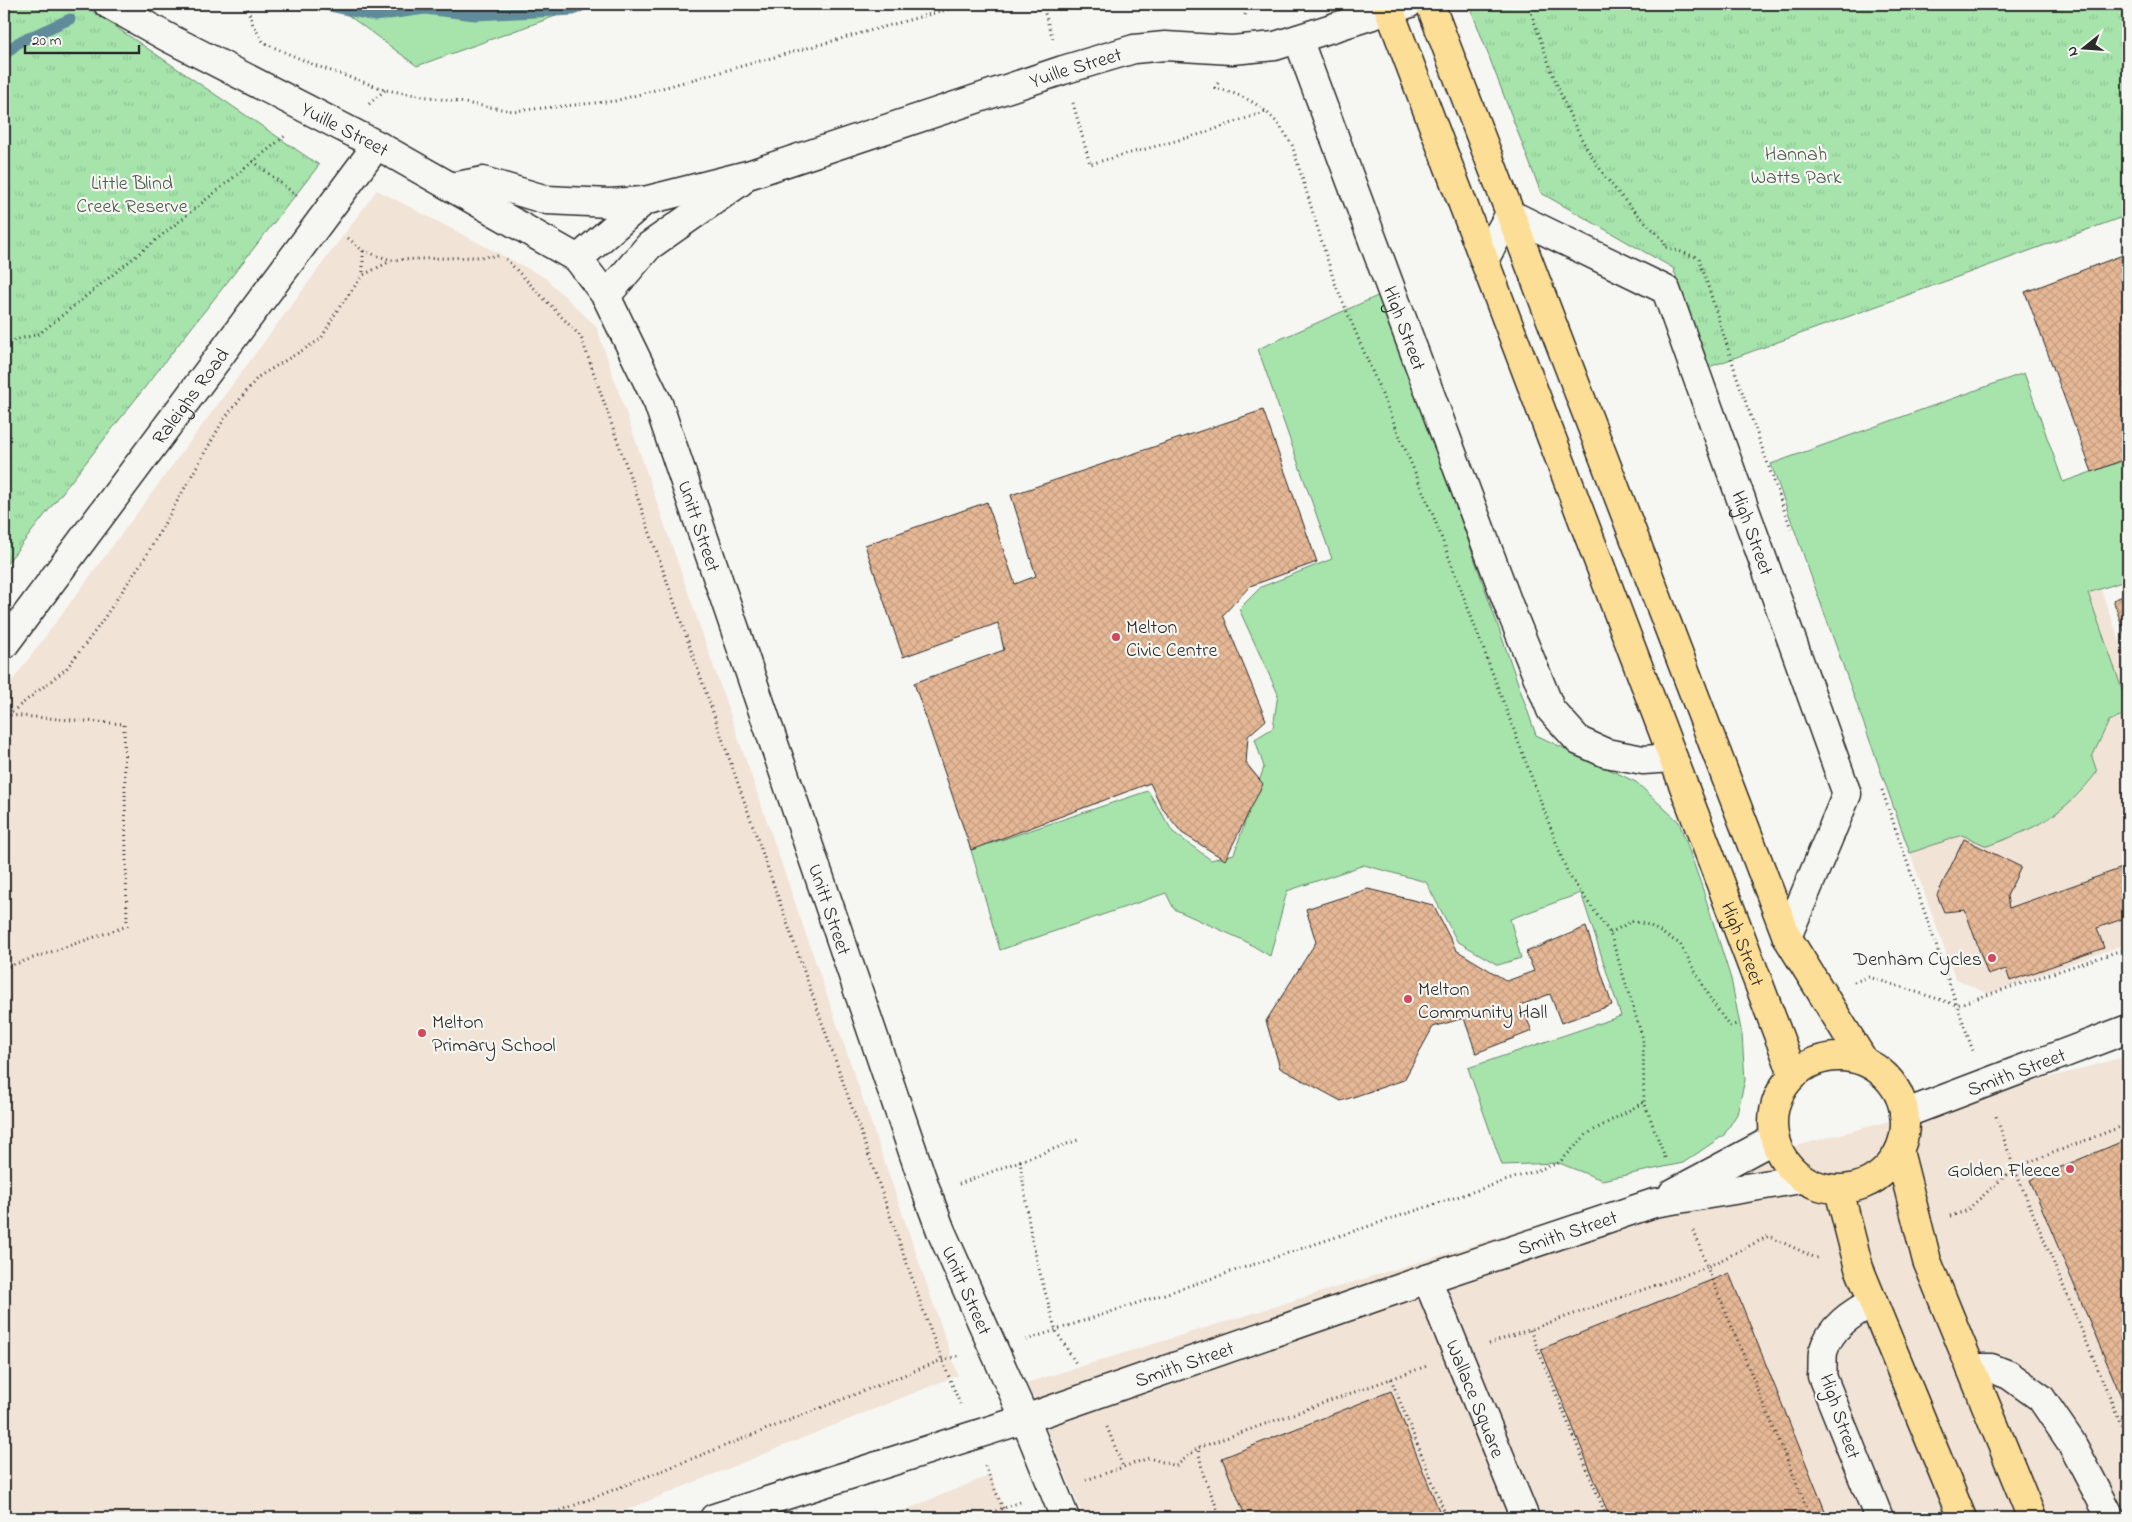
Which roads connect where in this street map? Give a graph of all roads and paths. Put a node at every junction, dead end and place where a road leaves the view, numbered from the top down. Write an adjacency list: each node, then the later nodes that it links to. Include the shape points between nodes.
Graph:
1 (108, 4): 11 (street, Yuille Street)
2 (246, 4): 3 (path, via 264,43 314,66 386,90 513,111 615,101)
3 (967, 4)
4 (1042, 4): 9 (path)
5 (1430, 4): 16 (main road)
6 (1528, 4): 24 (path, via 1552,73 1583,142 1630,208 1664,241 1669,257)
7 (1395, 6): 8 (street, Yuille Street); 19 (main road, High Street)
8 (1298, 38): 9 (street, Yuille Street, via 1275,46 1232,50 1165,46 1134,49); 29 (street, High Street, via 1510,609 1551,710 1579,742 1606,753 1643,760)
9 (1063, 70): 13 (street, Yuille Street); 37 (path, via 1090,164 1201,134 1268,111 1281,125 1292,145 1334,281 1433,515 1568,874 1610,932 1643,1039)
10 (289, 133): 12 (path)
11 (377, 145): 14 (street, Yuille Street); 17 (street, Raleighs Road)
12 (254, 161): 17 (path); 25 (path, via 39,334)
13 (751, 174): 15 (street, Yuille Street); 23 (street, Yuille Street, via 649,246)
14 (452, 187): 15 (street, via 484,181 547,200); 20 (street, Yuille Street)
15 (644, 201): 20 (street, Yuille Street)
16 (1510, 214): 19 (street); 24 (street, High Street, via 1666,290); 30 (main road)
17 (323, 217): 18 (path); 26 (street, Raleighs Road)
18 (363, 250): 21 (path); 22 (path)
19 (1484, 258): 29 (main road, High Street)
20 (578, 259): 23 (street, Yuille Street)
21 (391, 260): 22 (path); 49 (path, via 502,256 581,337)
22 (363, 275): 27 (path, via 321,339 258,377 229,412 146,556 96,630 66,670)
23 (606, 296): 47 (street, Unitt Street, via 658,403)
24 (1670, 301): 30 (street, High Street, via 1847,794)
25 (4, 343)
26 (4, 645)
27 (8, 715): 28 (path); 32 (path, via 124,724 126,926)
28 (4, 718)
29 (1673, 758): 36 (main road, High Street)
30 (1788, 937): 35 (main road)
31 (2128, 948): 33 (path)
32 (4, 968)
33 (1957, 1005)
34 (2128, 1029): 38 (street, Smith Street)
35 (1864, 1061): 36 (main road, via 1827,1057 1809,1063); 38 (main road, via 1876,1068 1895,1088)
36 (1793, 1074): 40 (main road, via 1775,1104)
37 (1644, 1102): 45 (path); 53 (path, via 1587,1134 1559,1163)
38 (1904, 1114): 42 (main road, via 1905,1126)
39 (2128, 1124): 60 (path, via 2014,1168)
40 (1774, 1139): 44 (main road, via 1788,1166); 45 (street, Smith Street)
41 (1078, 1140): 43 (path)
42 (1899, 1151): 46 (main road, via 1889,1167 1875,1179); 57 (main road, via 1927,1261)
43 (1020, 1161): 47 (path); 53 (path, via 1031,1236)
44 (1802, 1179): 46 (main road); 48 (street, Smith Street)
45 (1678, 1190): 48 (street, Smith Street)
46 (1839, 1190): 51 (main road, via 1859,1268)
47 (928, 1196): 49 (path); 55 (street, Unitt Street)
48 (1654, 1203): 50 (street, Smith Street)
49 (888, 1210): 54 (path)
50 (1427, 1279): 56 (street, Wallace Square); 59 (street, Smith Street)
51 (1874, 1302): 72 (street, High Street, via 1852,1313 1836,1328 1824,1352 1822,1376); 73 (main road)
52 (1530, 1330): 56 (path); 70 (path); 71 (path, via 1707,1266)
53 (1056, 1331): 55 (path)
54 (932, 1334)
55 (993, 1349): 59 (street, Unitt Street); 63 (path, via 942,1360)
56 (1458, 1355): 58 (path); 69 (street, Wallace Square)
57 (1970, 1368): 74 (main road); 75 (street, via 1991,1368 2009,1375 2041,1398 2071,1442)
58 (1390, 1379): 61 (path); 68 (path)
59 (1025, 1419): 62 (street, Unitt Street); 64 (street, Smith Street)
60 (2128, 1441)
61 (1198, 1448): 62 (path, via 1176,1466 1149,1458); 67 (path, via 1203,1474)
62 (1054, 1491): 65 (path); 66 (street, Unitt Street)
63 (542, 1518)
64 (714, 1518)
65 (977, 1518)
66 (1065, 1518)
67 (1221, 1518)
68 (1447, 1518)
69 (1525, 1518)
70 (1607, 1518)
71 (1811, 1518)
72 (1879, 1518)
73 (1962, 1518)
74 (2032, 1518)
75 (2111, 1518)

